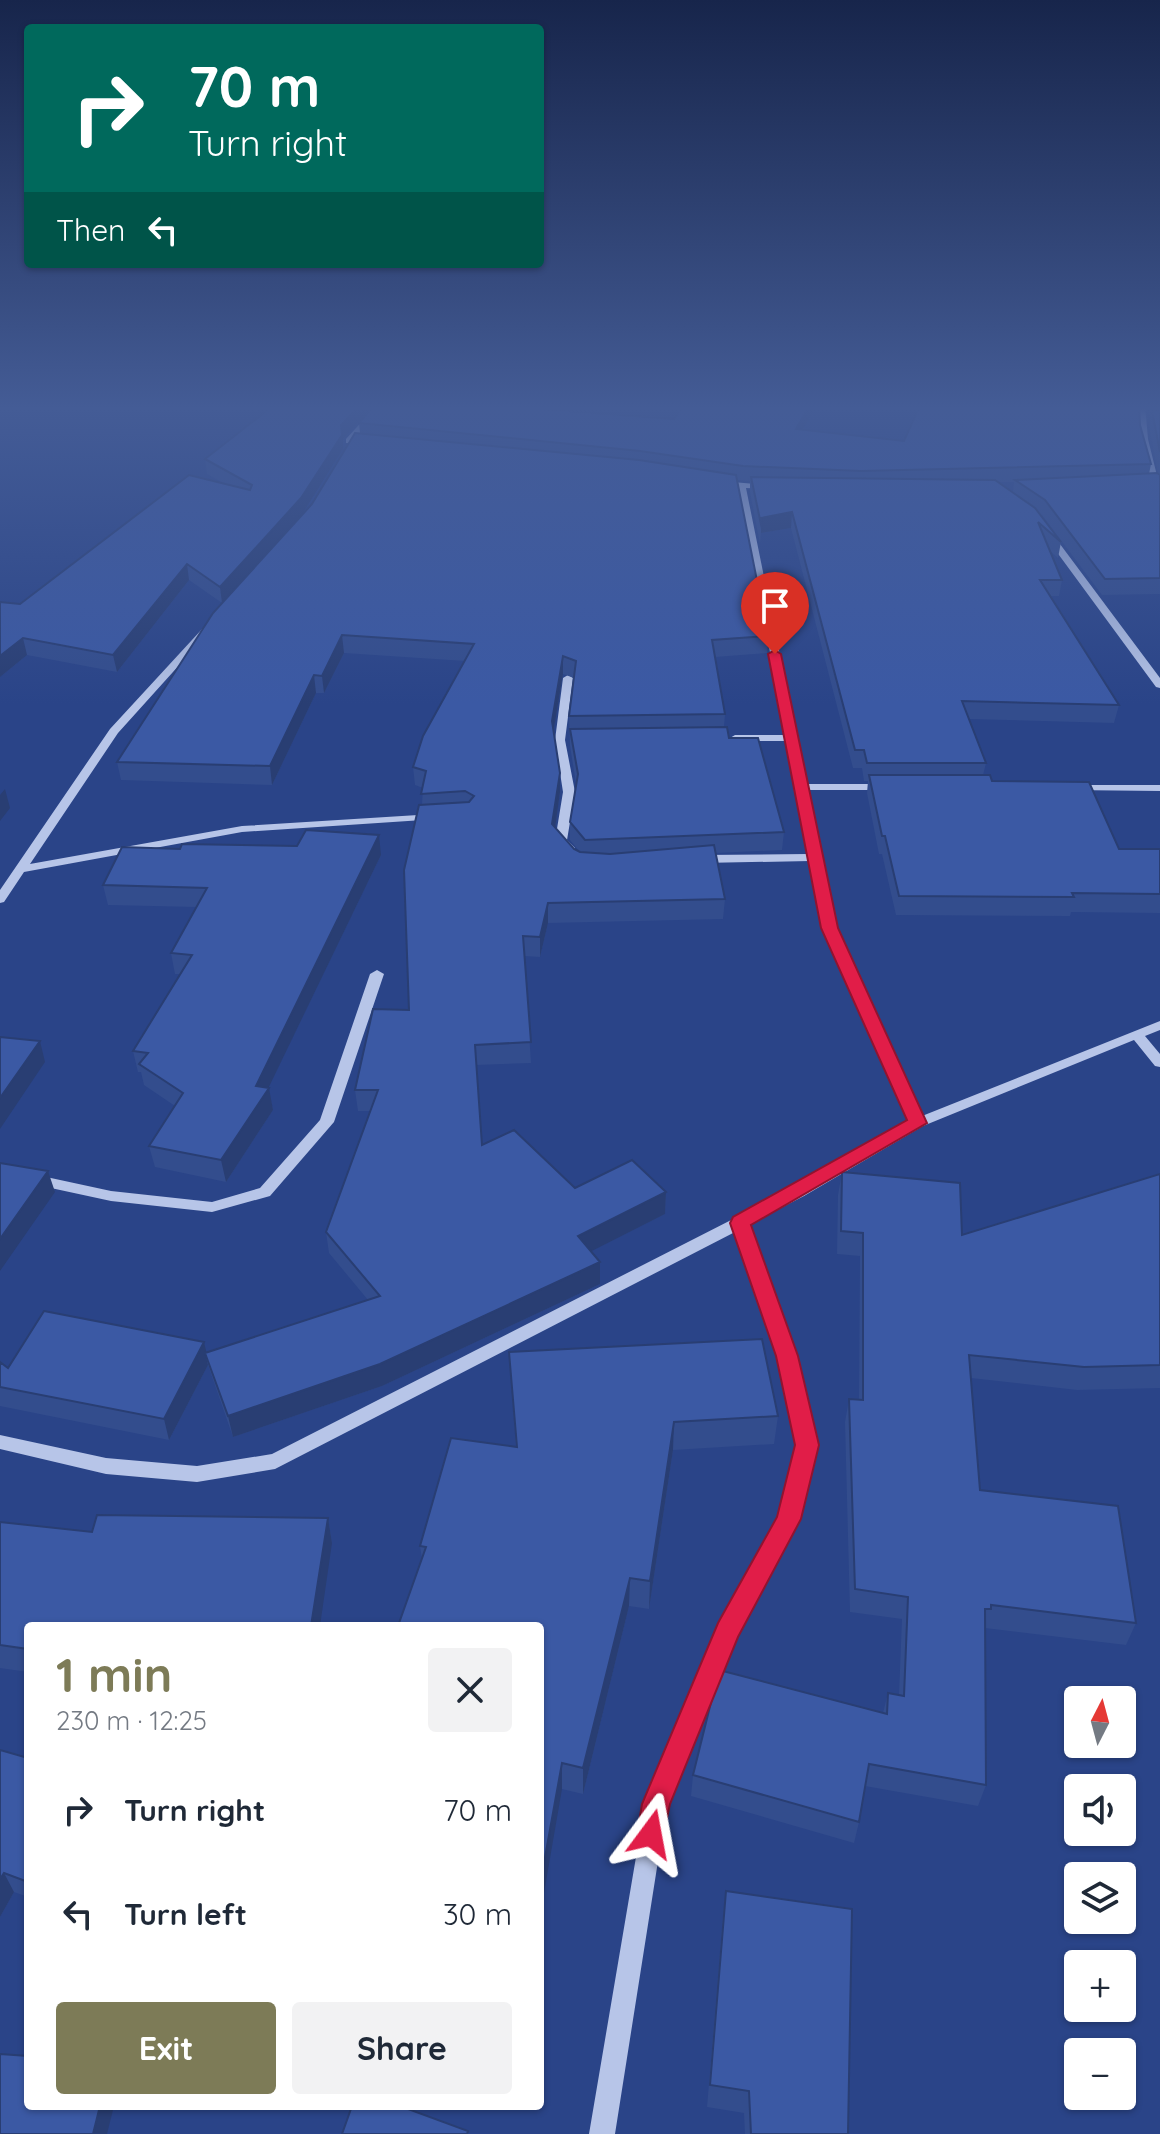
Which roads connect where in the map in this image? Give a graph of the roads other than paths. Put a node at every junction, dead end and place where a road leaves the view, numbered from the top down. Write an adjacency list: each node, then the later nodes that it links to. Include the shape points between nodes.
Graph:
1 (746, 505): 7 (street)
2 (1037, 519): 5 (street)
3 (219, 616): 18 (street, via 114,731)
4 (568, 678): 9 (street)
5 (1160, 685)
6 (729, 738): 7 (street)
7 (791, 738): 10 (street)
8 (575, 739): 9 (street)
9 (560, 740): 15 (street, via 569,792 561,841)
10 (801, 787): 11 (street); 16 (street)
11 (895, 787)
12 (1066, 788): 13 (street)
13 (1160, 788)
14 (452, 816): 18 (street, via 242,829)
15 (576, 855)
16 (817, 857): 17 (street); 24 (street, via 829,928)
17 (693, 860)
18 (23, 869): 19 (street)
19 (0, 899)
20 (377, 974): 25 (street, via 327,1122 265,1192 212,1207 111,1196)
21 (1160, 1025): 22 (street)
22 (1137, 1035): 23 (street); 24 (street)
23 (1160, 1063)
24 (918, 1123): 26 (street)
25 (0, 1172)
26 (740, 1223): 27 (street, via 275,1461 197,1474 106,1466); 28 (street, via 787,1356 807,1445 789,1519 728,1632 656,1804)
27 (0, 1442)
28 (602, 2134)

